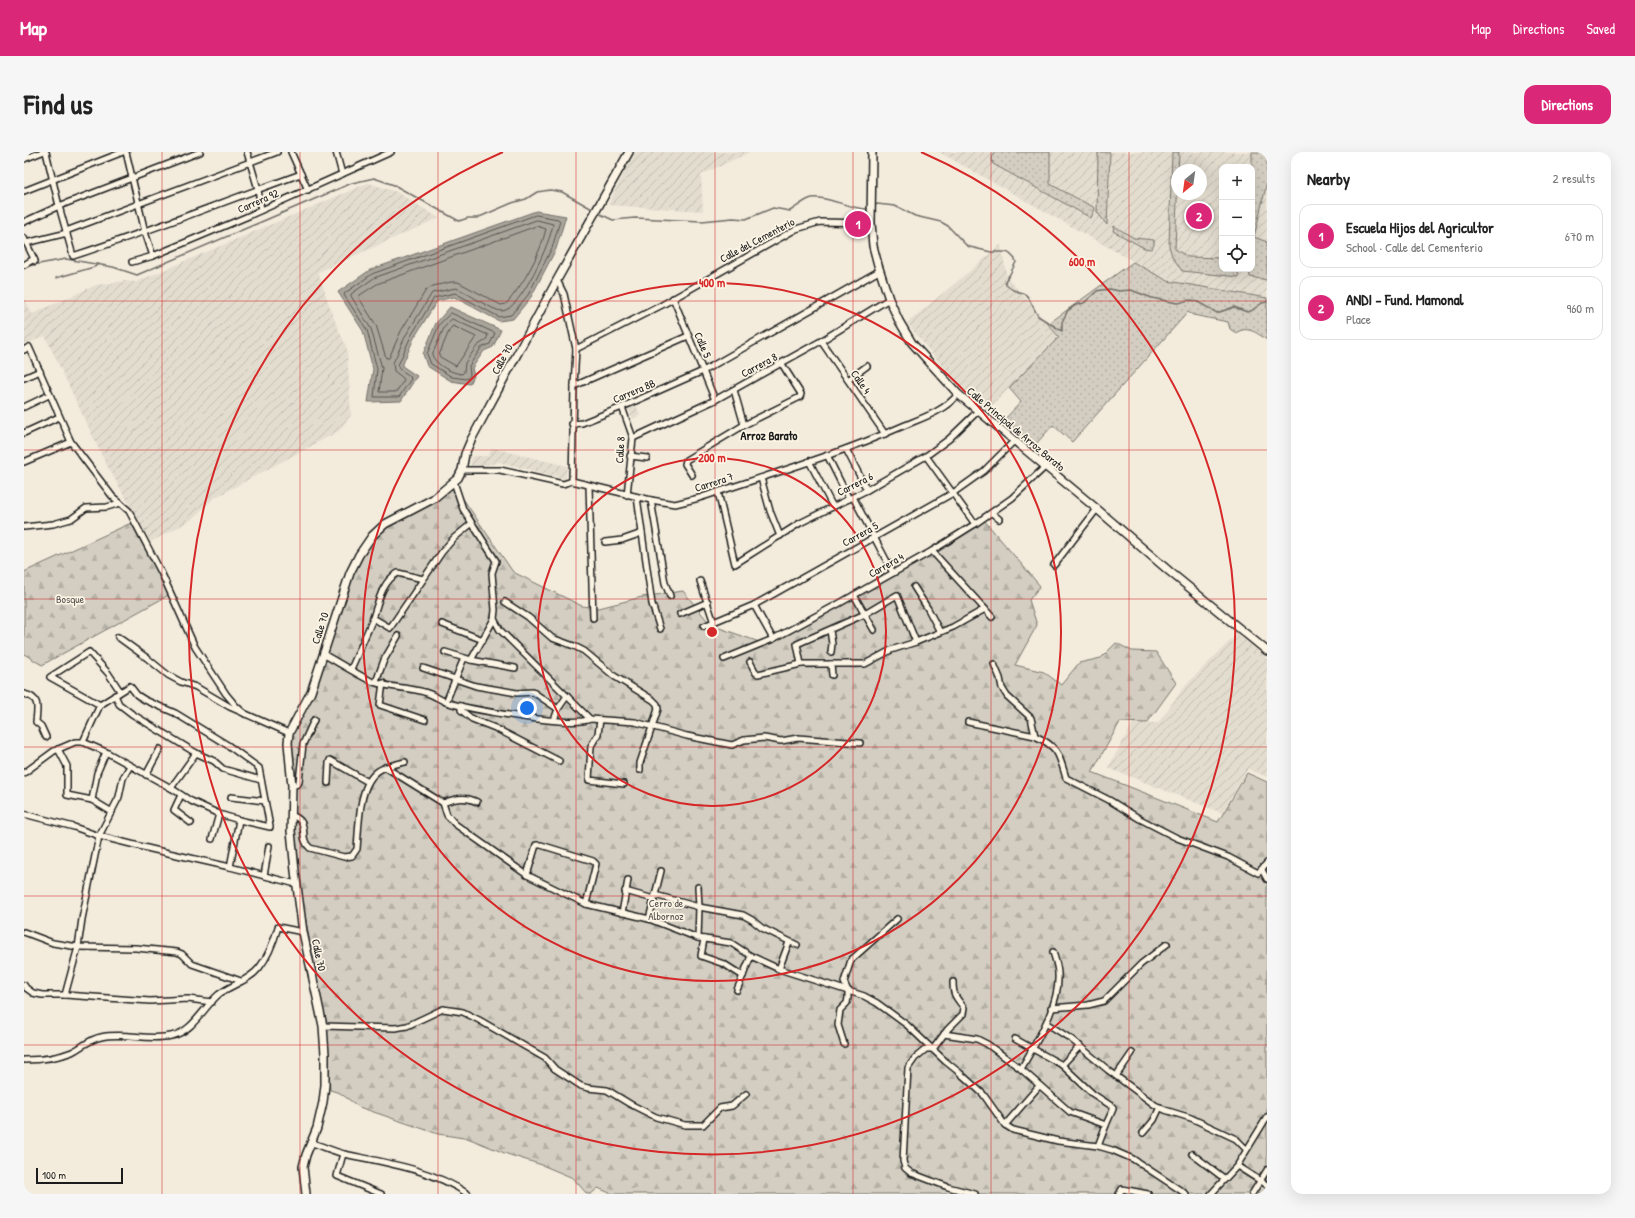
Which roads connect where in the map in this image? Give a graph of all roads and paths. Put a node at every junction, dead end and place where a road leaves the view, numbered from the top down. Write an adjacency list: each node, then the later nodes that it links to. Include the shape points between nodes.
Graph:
1 (42, 152): 12 (street)
2 (46, 152): 17 (street)
3 (125, 152): 16 (street); 17 (street)
4 (200, 152): 16 (street)
5 (247, 152): 13 (street)
6 (277, 152): 13 (street)
7 (291, 152): 14 (street)
8 (336, 152): 15 (street)
9 (391, 152): 15 (street, Carrera 92)
10 (629, 152): 33 (street, Calle 70)
11 (872, 152): 25 (street, Calle Principal de Arroz Barato)
12 (24, 159)
13 (251, 162): 18 (street); 21 (street)
14 (301, 174): 18 (street); 19 (street)
15 (342, 174): 19 (street, Carrera 92)
16 (131, 178): 21 (street); 22 (street)
17 (52, 179): 20 (street); 22 (street)
18 (258, 189): 23 (street); 27 (street)
19 (308, 190): 23 (street, Carrera 92)
20 (24, 191)
21 (138, 204): 26 (street); 27 (street)
22 (59, 206): 24 (street); 26 (street)
23 (262, 210): 29 (street, Carrera 92)
24 (24, 222)
25 (871, 223): 32 (street, Calle Principal de Arroz Barato); 34 (street, Calle del Cementerio, via 820,222 796,229)
26 (66, 232): 27 (street, via 73,256); 28 (street)
27 (145, 232): 29 (street)
28 (25, 240): 31 (street, via 34,260)
29 (154, 256): 30 (street, Carrera 92)
30 (132, 262)
31 (24, 265)
32 (879, 271): 35 (street, Calle Principal de Arroz Barato); 43 (street, Carrera 8B)
33 (557, 280): 38 (street, via 564,294); 70 (street, Calle 70, via 469,444)
34 (673, 298): 36 (street, Calle 5); 38 (street, Calle del Cementerio)
35 (890, 299): 37 (street, Carrera 8); 48 (street, Calle Principal de Arroz Barato, via 912,344)
36 (688, 336): 43 (street, Calle 5); 46 (street)
37 (821, 341): 40 (street, Carrera 8); 45 (street, Calle 4)
38 (576, 349): 46 (street)
39 (24, 350): 42 (street, via 29,348)
40 (782, 364): 47 (street, Carrera 8); 56 (street, via 801,396)
41 (867, 366): 45 (street)
42 (40, 371): 44 (street); 49 (street)
43 (703, 372): 50 (street, Calle 5); 52 (street, Carrera 8B)
44 (24, 378)
45 (848, 380): 58 (street, Calle 4)
46 (574, 386): 55 (street)
47 (734, 390): 50 (street, Carrera 8); 56 (street)
48 (958, 394): 53 (street, Calle Principal de Arroz Barato); 58 (street, Carrera 7, via 931,414)
49 (50, 395): 51 (street); 54 (street)
50 (715, 400): 59 (street, Carrera 8)
51 (24, 407)
52 (622, 407): 55 (street, Carrera 8B, via 582,423); 59 (street, Calle 8)
53 (978, 411): 60 (street, Calle Principal de Arroz Barato); 65 (street, Carrera 6, via 949,439)
54 (59, 417): 57 (street); 61 (street)
55 (572, 424): 74 (street)
56 (744, 425): 71 (street, via 686,460 685,464)
57 (24, 433)
58 (885, 434): 62 (street, Carrera 7)
59 (633, 438): 64 (street, Calle 8)
60 (1014, 441): 69 (street, Calle Principal de Arroz Barato); 78 (street, Carrera 5, via 984,470)
61 (71, 442): 68 (street); 83 (street)
62 (846, 449): 63 (street, Carrera 7); 76 (street)
63 (827, 455): 67 (street, Carrera 7); 81 (street)
64 (630, 456): 66 (street); 79 (street, Calle 8)
65 (926, 456): 76 (street, Carrera 6); 78 (street)
66 (647, 458)
67 (809, 461): 72 (street, Carrera 7); 84 (street)
68 (24, 462)
69 (1045, 467): 85 (street, Calle Principal de Arroz Barato); 86 (street, Carrera 4)
70 (462, 470): 73 (street, Calle 70); 74 (street, Carrera 7, via 500,470 564,484)
71 (692, 475)
72 (761, 478): 77 (street, Carrera 7); 92 (street)
73 (454, 482): 88 (street, via 463,509); 128 (street, Calle 70, via 433,500 385,524 372,536 350,572)
74 (572, 482): 75 (street, Carrera 7)
75 (589, 486): 79 (street, Carrera 7); 111 (street)
76 (867, 490): 81 (street, Carrera 6)
77 (718, 492): 82 (street, Carrera 7, via 675,504); 92 (street, Carrera 6, via 734,564)
78 (953, 493): 89 (street); 93 (street, Carrera 5)
79 (627, 495): 80 (street, Carrera 7)
80 (636, 497): 82 (street, Carrera 7); 91 (street)
81 (851, 498): 84 (street, Carrera 6); 93 (street)
82 (651, 500): 102 (street, via 665,583)
83 (120, 503): 90 (street, via 107,507 86,508 71,519 54,524); 151 (street, via 129,511 196,647 226,694)
84 (833, 507): 92 (street, Carrera 6)
85 (1097, 509): 96 (street); 125 (street, Calle Principal de Arroz Barato)
86 (992, 513): 87 (street); 89 (street, Carrera 4)
87 (999, 520)
88 (472, 524): 98 (street, via 448,545); 112 (street, via 495,559 492,573)
89 (975, 524): 95 (street, Carrera 4)
90 (24, 527)
91 (642, 533): 94 (street, via 622,540); 116 (street, via 652,604)
92 (780, 536)
93 (875, 537): 97 (street); 105 (street, Carrera 5)
94 (605, 542)
95 (932, 551): 97 (street, Carrera 4); 106 (street)
96 (1054, 565)
97 (893, 573): 101 (street, Carrera 4)
98 (423, 579): 110 (street, via 390,628); 110 (street, via 398,573 392,576 381,593)
99 (700, 581): 104 (street)
100 (914, 587): 119 (street)
101 (854, 595): 108 (street); 122 (street, Carrera 4)
102 (670, 596)
103 (505, 602): 158 (street, via 528,617 552,638 584,651 614,676 653,700 658,709)
104 (708, 602): 107 (street); 113 (street)
105 (754, 605): 113 (street, Carrera 5); 122 (street)
106 (985, 609): 109 (street); 119 (street)
107 (680, 614)
108 (865, 614): 117 (street); 118 (street); 124 (street, via 897,595)
109 (992, 617)
110 (373, 618): 138 (street)
111 (593, 618)
112 (494, 619): 123 (street); 146 (street, via 500,630)
113 (714, 623): 115 (street, Carrera 5)
114 (442, 624): 123 (street)
115 (704, 626)
116 (660, 629)
117 (830, 630): 127 (street); 133 (street, via 797,644)
118 (874, 630)
119 (940, 632): 124 (street)
120 (398, 636): 141 (street, via 384,660)
121 (118, 637): 151 (street, via 168,675)
122 (773, 639): 130 (street, Carrera 4)
123 (483, 640): 131 (street)
124 (916, 642): 134 (street, via 891,650 865,664)
125 (1267, 651)
126 (445, 652): 129 (street)
127 (831, 652)
128 (323, 654): 138 (street); 159 (street, Calle 70, via 311,692)
129 (464, 658): 131 (street); 140 (street)
130 (724, 659)
131 (471, 660): 137 (street)
132 (750, 662): 133 (street, via 758,674)
133 (801, 664): 134 (street)
134 (831, 664): 139 (street)
135 (994, 664): 160 (street, via 1007,696 1031,718)
136 (423, 668): 140 (street)
137 (515, 668)
138 (351, 669): 141 (street)
139 (832, 675)
140 (455, 678): 147 (street); 150 (street, via 476,686 517,693 533,692)
141 (376, 682): 142 (street)
142 (383, 684): 147 (street, via 426,692); 154 (street, via 380,706)
143 (120, 691): 145 (street); 148 (street, via 88,652 50,677); 175 (street, via 130,686 144,700 175,713 229,746 259,768)
144 (24, 694): 161 (street, via 36,700 36,722)
145 (115, 695): 148 (street); 167 (street, via 119,704 128,712)
146 (566, 696): 150 (street); 152 (street)
147 (446, 702): 149 (street)
148 (100, 705): 162 (street)
149 (461, 706): 155 (street, via 493,713); 168 (street, via 461,710 472,719)
150 (558, 709): 155 (street)
151 (245, 714): 159 (street)
152 (590, 719): 155 (street, via 582,722); 156 (street)
153 (314, 720): 179 (street, via 303,744 300,782)
154 (425, 720)
155 (554, 720)
156 (600, 720): 158 (street); 178 (street, via 598,734 591,746 589,780)
157 (968, 722): 160 (street)
158 (653, 726): 163 (street, via 686,736 732,745 744,740 764,738 781,742 798,738); 172 (street)
159 (289, 734): 179 (street, Calle 70)
160 (1035, 736): 198 (street, via 1056,749 1066,778 1074,783 1177,838 1228,856 1258,873)
161 (46, 737)
162 (83, 742): 164 (street, via 75,742); 166 (street)
163 (860, 743)
164 (58, 749): 173 (street); 183 (street, via 67,766 67,795)
165 (160, 749): 174 (street)
166 (106, 752): 170 (street); 183 (street)
167 (196, 753): 175 (street, via 227,770); 180 (street)
168 (559, 761)
169 (405, 762): 171 (street)
170 (130, 766): 174 (street); 187 (street, via 123,778 121,792)
171 (385, 767): 176 (street, via 378,770); 186 (street)
172 (640, 770)
173 (24, 773)
174 (146, 775): 180 (street)
175 (261, 780): 184 (street)
176 (368, 782): 177 (street, via 330,760); 190 (street, via 363,794 356,849 352,856 344,857 310,848 305,842 302,822 298,817)
177 (328, 784)
178 (624, 784)
179 (292, 786): 190 (street, Calle 70)
180 (171, 788): 181 (street)
181 (181, 795): 189 (street); 192 (street, via 174,810)
182 (231, 797): 184 (street)
183 (92, 800): 187 (street)
184 (265, 801): 191 (street, via 270,827)
185 (477, 802): 186 (street, via 460,798)
186 (443, 803): 200 (street, via 447,815 454,824)
187 (112, 812): 193 (street)
188 (24, 814): 193 (street)
189 (219, 814): 191 (street); 194 (street)
190 (291, 815): 204 (street, Calle 70)
191 (239, 820): 197 (street)
192 (191, 823)
193 (99, 836): 197 (street); 220 (street)
194 (212, 839)
195 (269, 846): 201 (street)
196 (1267, 863): 198 (street)
197 (230, 867): 201 (street)
198 (1262, 870): 202 (street)
199 (661, 871): 207 (street)
200 (527, 875): 208 (street); 208 (street, via 536,845 593,861 596,864)
201 (264, 876): 204 (street)
202 (1267, 879)
203 (628, 880): 206 (street)
204 (296, 884): 214 (street, Calle 70)
205 (698, 887): 209 (street)
206 (625, 891): 207 (street); 210 (street)
207 (654, 897): 209 (street); 211 (street)
208 (586, 904): 210 (street)
209 (699, 907): 215 (street); 217 (street, via 743,915)
210 (622, 913): 211 (street)
211 (649, 919): 215 (street)
212 (897, 919): 229 (street, via 851,960 844,982)
213 (24, 932): 220 (street, via 53,943)
214 (303, 932): 225 (street, via 278,927 259,968); 234 (street, Calle 70)
215 (698, 938): 216 (street)
216 (704, 939): 222 (street, via 731,943); 224 (street, via 701,956 724,964)
217 (789, 942): 219 (street); 223 (street)
218 (1167, 944): 232 (street, via 1141,964 1104,1001)
219 (797, 945)
220 (78, 947): 225 (street, via 177,952 192,964); 230 (street)
221 (1053, 952): 232 (street, via 1058,974 1057,989)
222 (751, 956): 223 (street); 224 (street)
223 (779, 969): 229 (street)
224 (743, 976): 228 (street)
225 (241, 981): 231 (street)
226 (953, 982): 235 (street, via 955,998 964,1011)
227 (24, 984): 230 (street, via 33,993)
228 (737, 990)
229 (848, 991): 237 (street, via 848,1000 841,1007 838,1025); 239 (street, via 877,1003 907,1025)
230 (65, 995): 231 (street)
231 (212, 1002): 242 (street, via 188,1027 172,1036 102,1037 92,1039 64,1054)
232 (1051, 1008): 233 (street)
233 (1046, 1023): 238 (street); 240 (street)
234 (323, 1026): 247 (street, via 395,1028 407,1026 443,1009 463,1012 545,1058 554,1069 581,1086 607,1090 656,1117 691,1126 703,1125 720,1108 732,1106); 253 (street, Calle 70, via 325,1085 321,1113)
235 (944, 1034): 239 (street); 244 (street, via 977,1039)
236 (1015, 1039): 240 (street)
237 (844, 1044)
238 (1080, 1046): 243 (street); 245 (street)
239 (933, 1049): 250 (street, via 983,1094); 266 (street, via 926,1049 908,1068 904,1166 911,1173)
240 (1032, 1050): 243 (street); 244 (street)
241 (1132, 1053): 245 (street)
242 (24, 1060)
243 (1062, 1065): 251 (street, via 1094,1094 1113,1107)
244 (1021, 1069): 246 (street)
245 (1116, 1076): 248 (street)
246 (1039, 1086): 250 (street); 251 (street, via 1070,1112)
247 (746, 1094)
248 (1160, 1107): 252 (street, via 1154,1120); 255 (street, via 1236,1139)
249 (1267, 1117): 255 (street)
250 (1005, 1125): 254 (street, via 1013,1130 1058,1141)
251 (1106, 1125): 254 (street)
252 (1143, 1133)
253 (312, 1143): 256 (street); 263 (street, Calle 70, via 303,1167)
254 (1098, 1146): 269 (street, via 1133,1159)
255 (1246, 1149): 258 (street, via 1246,1154)
256 (343, 1154): 264 (street, via 337,1176); 265 (street, via 396,1165 440,1178)
257 (1192, 1154): 260 (street)
258 (1237, 1166): 260 (street); 261 (street)
259 (1267, 1170): 261 (street)
260 (1225, 1179): 270 (street)
261 (1260, 1181): 262 (street); 271 (street)
262 (1267, 1185)
263 (306, 1194)
264 (382, 1194)
265 (468, 1194)
266 (975, 1194)
267 (1119, 1194): 268 (street, via 1122,1190)
268 (1148, 1194)
269 (1186, 1194)
270 (1211, 1194)
271 (1252, 1194)

